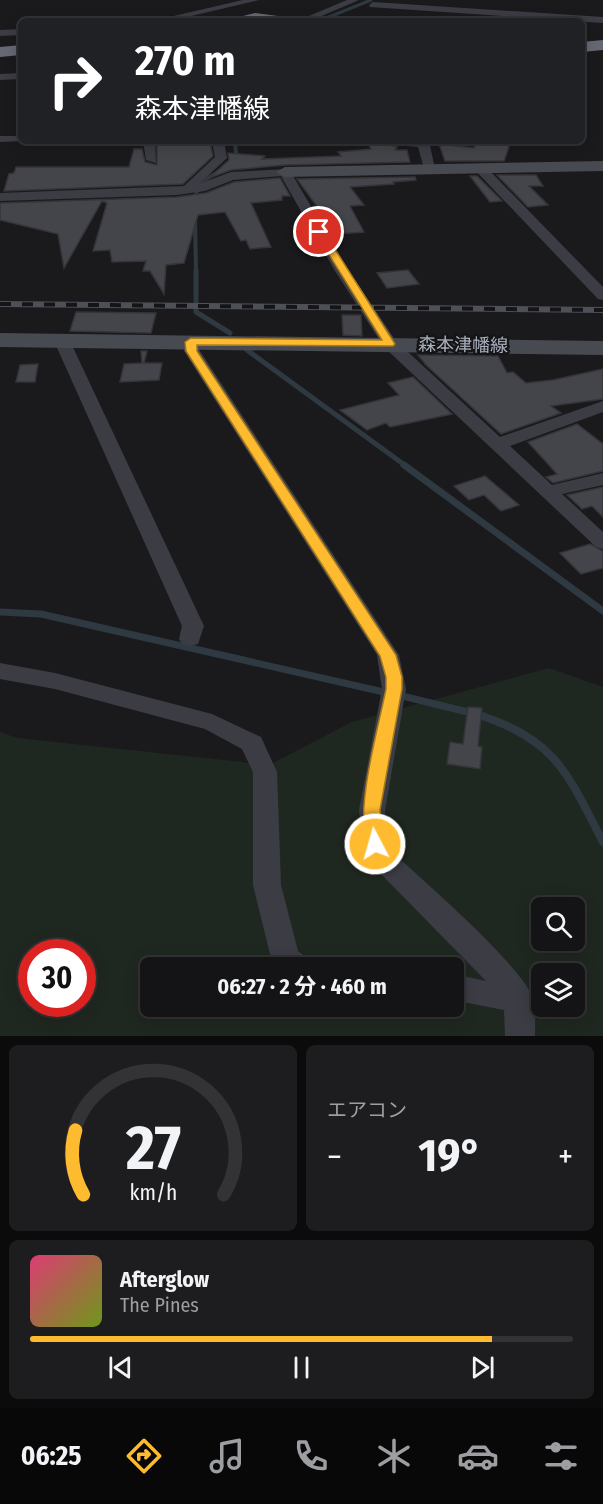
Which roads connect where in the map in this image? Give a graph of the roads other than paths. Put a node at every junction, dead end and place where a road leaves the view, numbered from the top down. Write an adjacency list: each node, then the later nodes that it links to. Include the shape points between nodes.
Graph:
1 (255, 0): 6 (street)
2 (355, 0): 7 (street)
3 (492, 0): 5 (street)
4 (373, 5): 5 (street)
5 (484, 17): 8 (street)
6 (171, 18)
7 (310, 18)
8 (524, 18)
9 (585, 20): 10 (street)
10 (603, 20)
11 (603, 27): 12 (highway)
12 (585, 28)
13 (18, 32): 14 (street)
14 (0, 33)
15 (603, 36): 16 (highway)
16 (585, 37)
17 (603, 47): 18 (highway)
18 (585, 48)
19 (18, 50): 20 (highway)
20 (0, 52)
21 (18, 59): 22 (highway)
22 (0, 62): 23 (highway)
23 (18, 65)
24 (0, 75): 25 (highway)
25 (18, 75)
26 (0, 139): 27 (street)
27 (18, 139)
28 (149, 144): 31 (street)
29 (219, 144): 36 (street)
30 (423, 144): 33 (street)
31 (152, 160)
32 (603, 165): 34 (main road)
33 (429, 168): 34 (main road); 35 (main road)
34 (480, 168): 39 (street)
35 (285, 172): 36 (street); 43 (street, via 342,272)
36 (219, 173): 37 (street); 37 (street, via 194,180)
37 (194, 189): 38 (street)
38 (0, 197)
39 (603, 296)
40 (0, 340): 41 (main road, 森本津幡線)
41 (62, 341): 42 (main road, 森本津幡線); 50 (street, via 193,626)
42 (191, 342): 43 (main road, 森本津幡線); 54 (street, via 192,351 388,655 394,677 372,810 375,844 390,866 492,966)
43 (390, 344): 44 (main road, 森本津幡線); 46 (street)
44 (603, 348)
45 (603, 406): 46 (street)
46 (498, 444): 48 (street)
47 (603, 479): 48 (street)
48 (550, 491): 49 (street)
49 (601, 539)
50 (190, 639)
51 (0, 671): 52 (street, via 56,681 212,722 252,743 266,772 267,885)
52 (285, 957)
53 (464, 989): 54 (street)
54 (519, 1000): 55 (street)
55 (520, 1036)

